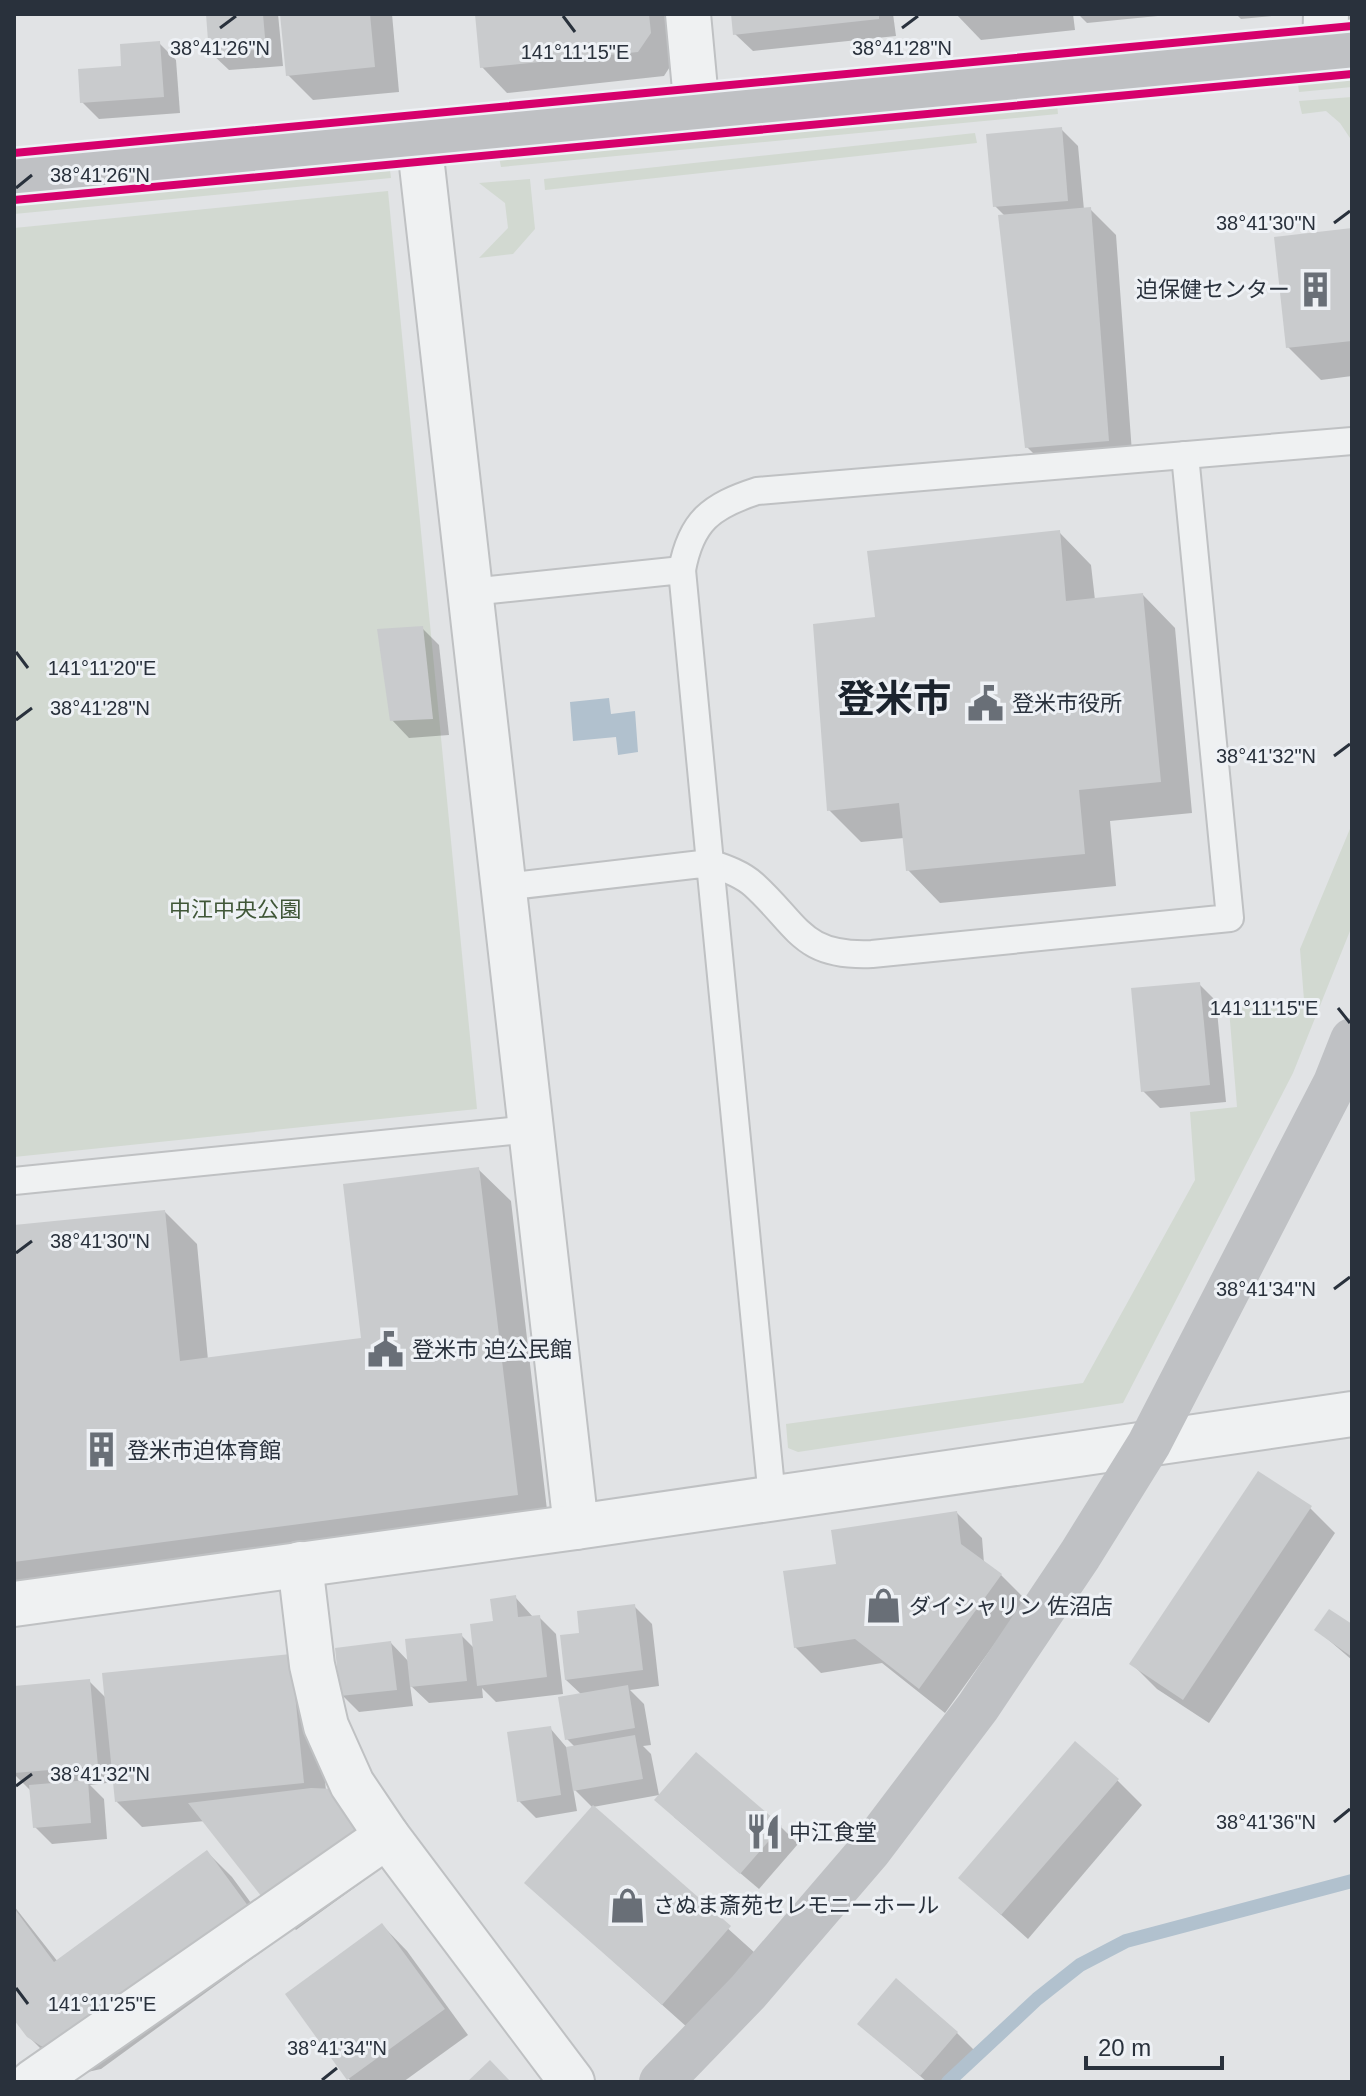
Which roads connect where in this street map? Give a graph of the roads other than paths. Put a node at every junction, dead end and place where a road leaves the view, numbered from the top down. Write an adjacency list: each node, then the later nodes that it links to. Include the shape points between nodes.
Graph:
1 (688, 14): 3 (street)
2 (1334, 37): 3 (street)
3 (697, 111): 4 (street)
4 (419, 139): 5 (street); 9 (street)
5 (14, 177)
6 (1352, 441): 7 (lane)
7 (1185, 455): 8 (lane, via 757,491 728,501 700,521); 10 (lane, via 1230,918 854,954 830,951 805,938 753,883)
8 (682, 570): 9 (lane); 10 (lane)
9 (471, 592): 11 (street)
10 (710, 863): 11 (lane); 17 (lane)
11 (504, 887): 13 (street)
12 (1352, 1040): 16 (street, via 1328,1097)
13 (531, 1129): 14 (lane); 18 (street)
14 (14, 1181)
15 (1352, 1414): 16 (street)
16 (1149, 1444): 17 (street); 26 (street, via 978,1707 869,1851 748,1992)
17 (772, 1498): 18 (street)
18 (576, 1527): 19 (street)
19 (300, 1564): 20 (street); 21 (street, via 312,1665 326,1726 352,1784)
20 (14, 1604)
21 (387, 1836): 24 (street); 25 (street)
22 (14, 2066): 23 (street)
23 (26, 2082)
24 (33, 2082)
25 (572, 2082)
26 (661, 2082)

